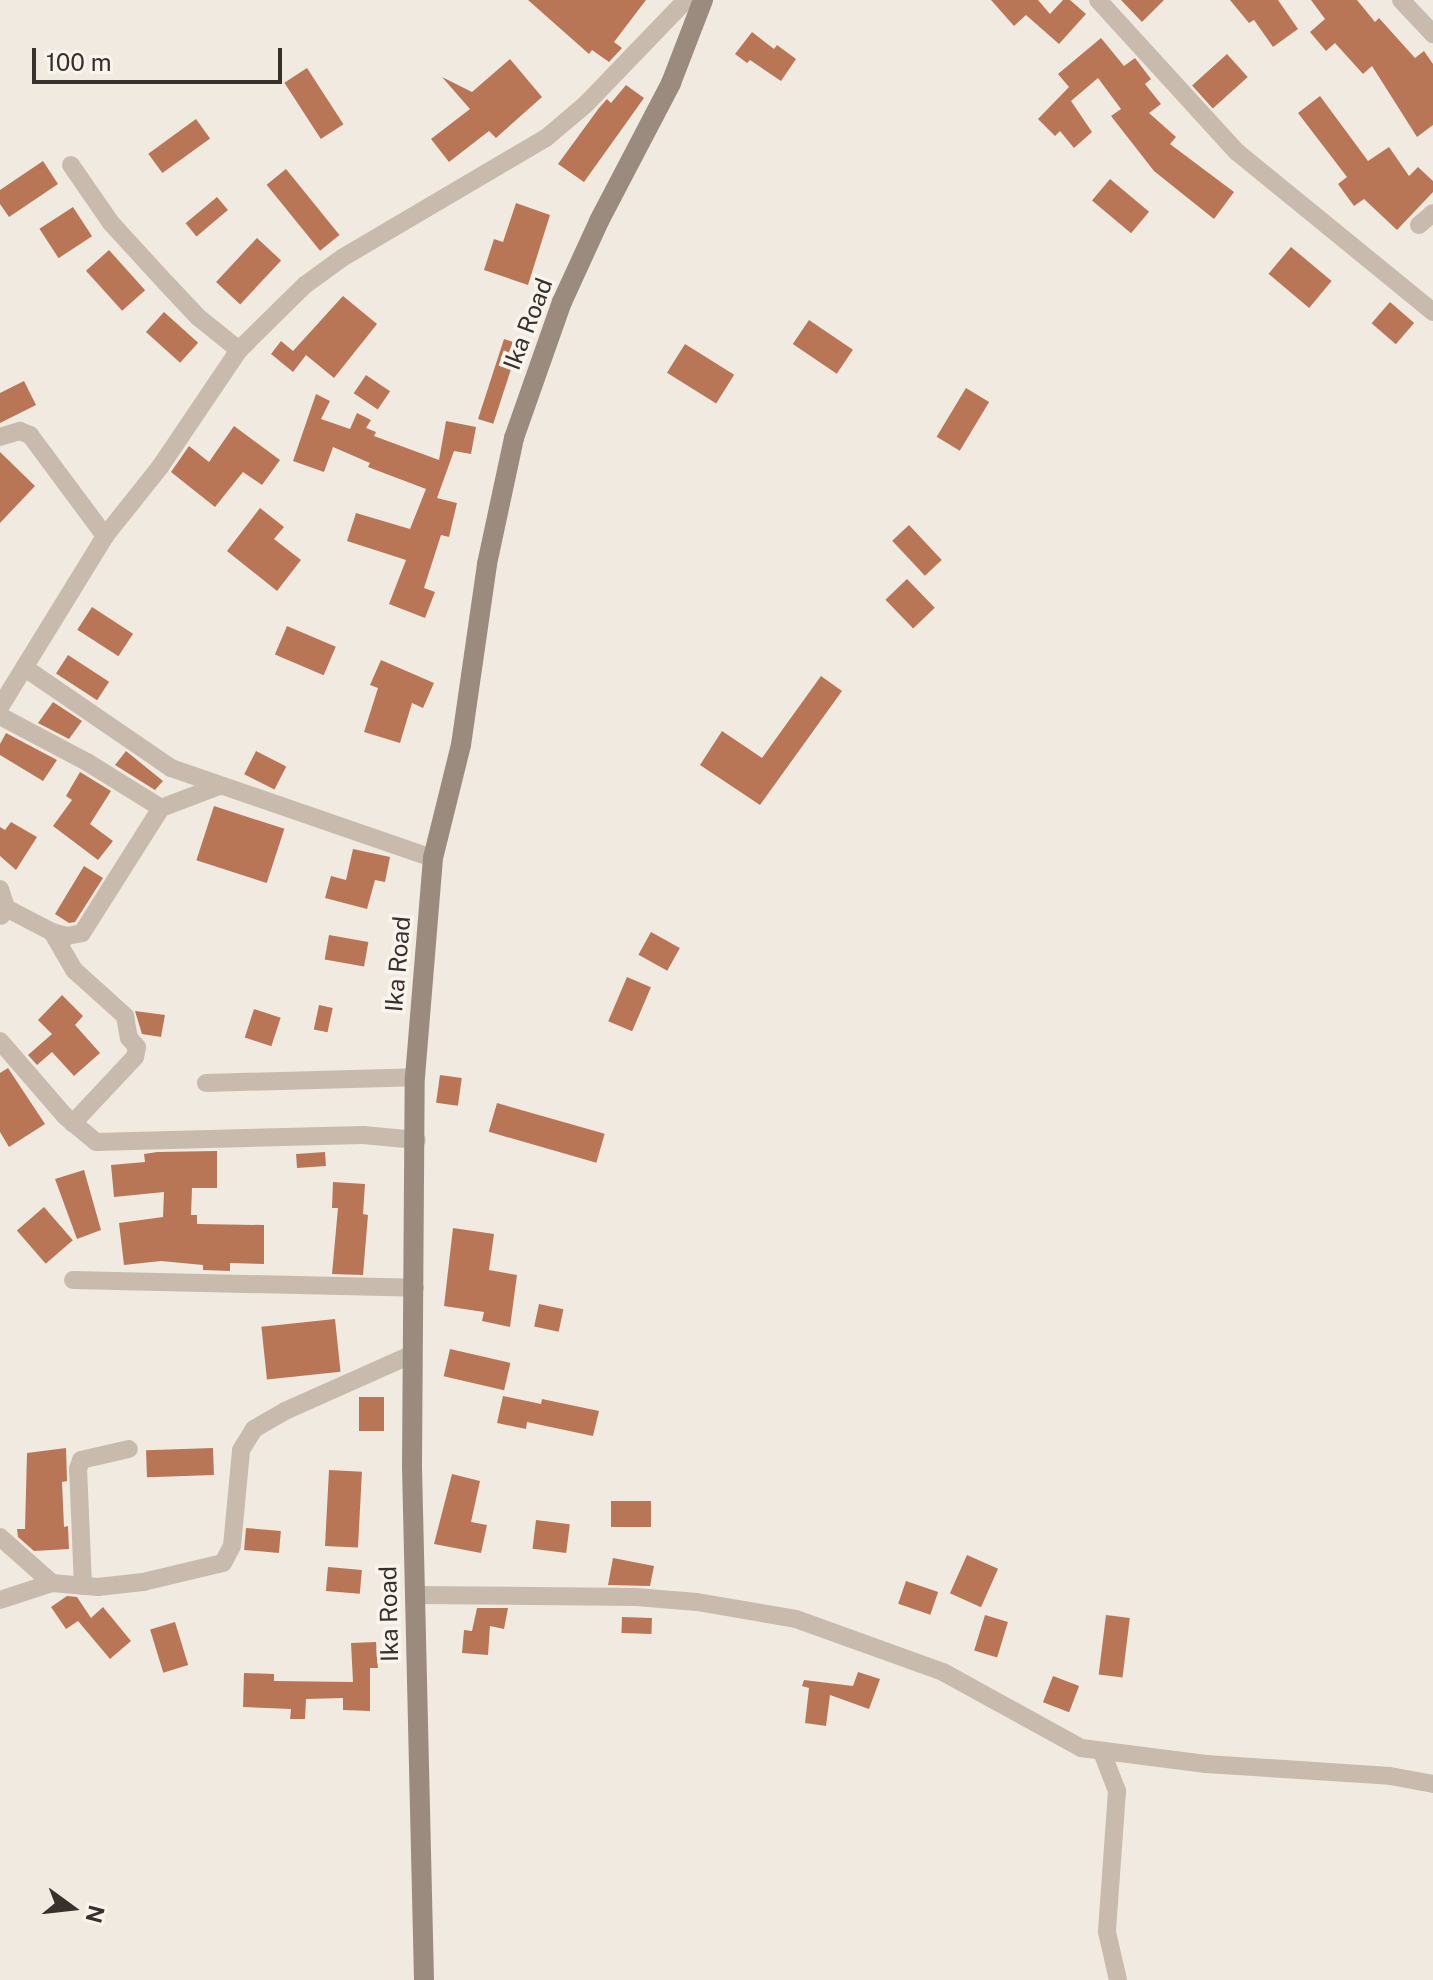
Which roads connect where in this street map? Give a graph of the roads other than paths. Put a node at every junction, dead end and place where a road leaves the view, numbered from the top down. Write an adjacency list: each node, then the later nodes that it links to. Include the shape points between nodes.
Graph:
1 (686, 0): 8 (street, via 546,138 342,258 305,285)
2 (703, 0): 16 (street, Ika Road, via 656,116 562,302 514,438 491,539 461,745)
3 (1098, 0): 7 (street, via 1237,152)
4 (1401, 0): 5 (street)
5 (1433, 34)
6 (71, 165): 8 (street, via 111,223 198,317)
7 (1433, 312)
8 (239, 350): 10 (street, via 160,467)
9 (0, 437): 10 (street, via 20,431 30,435)
10 (105, 536): 11 (street)
11 (25, 668): 12 (street); 14 (street, via 159,762)
12 (0, 707)
13 (0, 716): 15 (street)
14 (219, 786): 15 (street); 16 (street)
15 (161, 808): 19 (street, via 82,933)
16 (433, 858): 21 (street, Ika Road)
17 (0, 889): 18 (street)
18 (3, 913): 19 (street)
19 (52, 932): 23 (street, via 74,970 125,1016 137,1050)
20 (0, 1041): 23 (street)
21 (415, 1077): 22 (street); 24 (street, Ika Road)
22 (206, 1083)
23 (73, 1123): 24 (street, via 87,1138 104,1144 363,1135)
24 (417, 1140): 26 (street, Ika Road)
25 (73, 1280): 26 (street)
26 (415, 1288): 27 (street, Ika Road)
27 (413, 1354): 31 (street, via 254,1429 241,1450 232,1546 223,1563 143,1582); 32 (street, Ika Road)
28 (129, 1449): 31 (street, via 81,1460)
29 (0, 1537): 30 (street)
30 (52, 1583): 31 (street); 33 (street)
31 (83, 1586)
32 (415, 1595): 34 (street, via 636,1597 796,1619 943,1672 1065,1742); 36 (street, Ika Road)
33 (0, 1600)
34 (1102, 1752): 35 (street); 37 (street, via 1116,1785 1107,1932)
35 (1433, 1784)
36 (424, 1980)
37 (1118, 1980)

